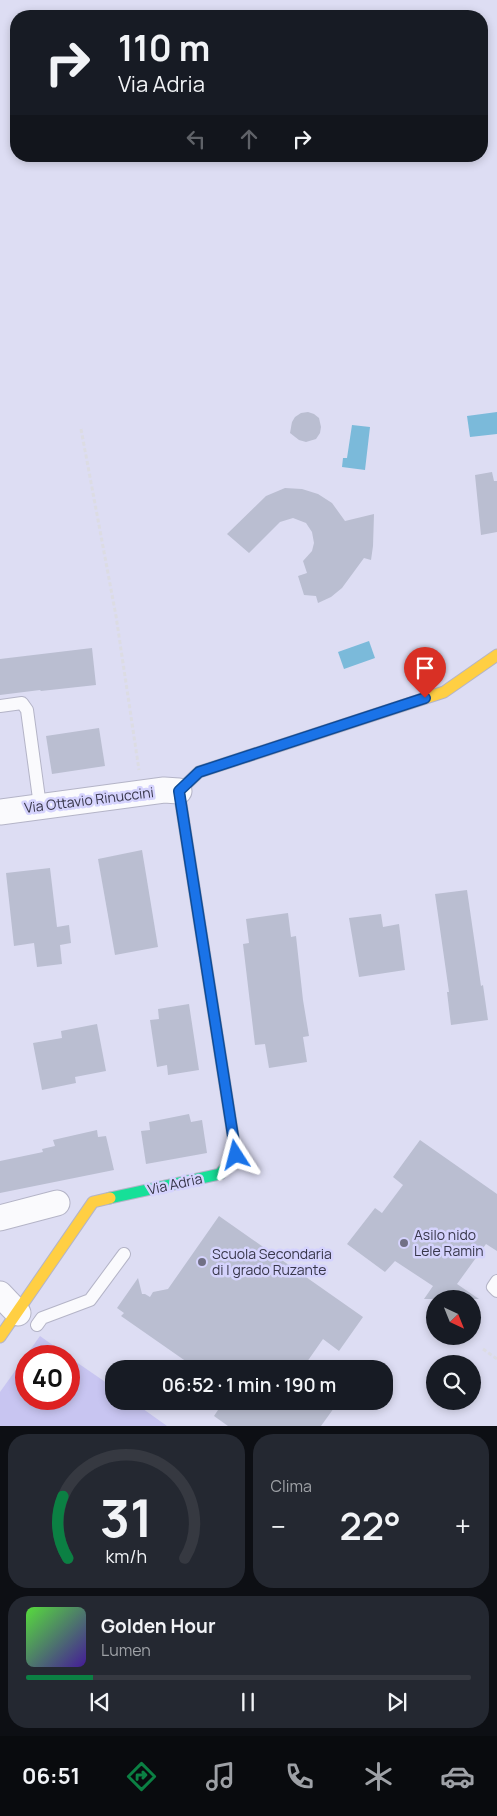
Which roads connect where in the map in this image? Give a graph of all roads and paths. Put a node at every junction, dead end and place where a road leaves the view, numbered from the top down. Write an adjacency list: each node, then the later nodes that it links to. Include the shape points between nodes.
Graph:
1 (81, 429): 4 (path, via 116,616)
2 (497, 655): 5 (street, via 444,692 199,772)
3 (0, 706): 6 (lane, via 22,703 27,710)
4 (140, 776)
5 (179, 791): 6 (street, Via Ottavio Rinuccini, via 164,790); 14 (street, Via Adria, via 236,1155 220,1174 93,1202)
6 (40, 806): 7 (street, Via Ottavio Rinuccini)
7 (0, 812)
8 (57, 1203): 9 (street)
9 (0, 1218)
10 (124, 1254): 14 (lane, via 90,1300)
11 (497, 1281): 12 (lane, via 493,1287)
12 (497, 1292)
13 (0, 1294): 14 (street)
14 (32, 1322): 15 (street, Via Adria)
15 (0, 1338)
16 (483, 1350): 17 (path)
17 (497, 1359)

